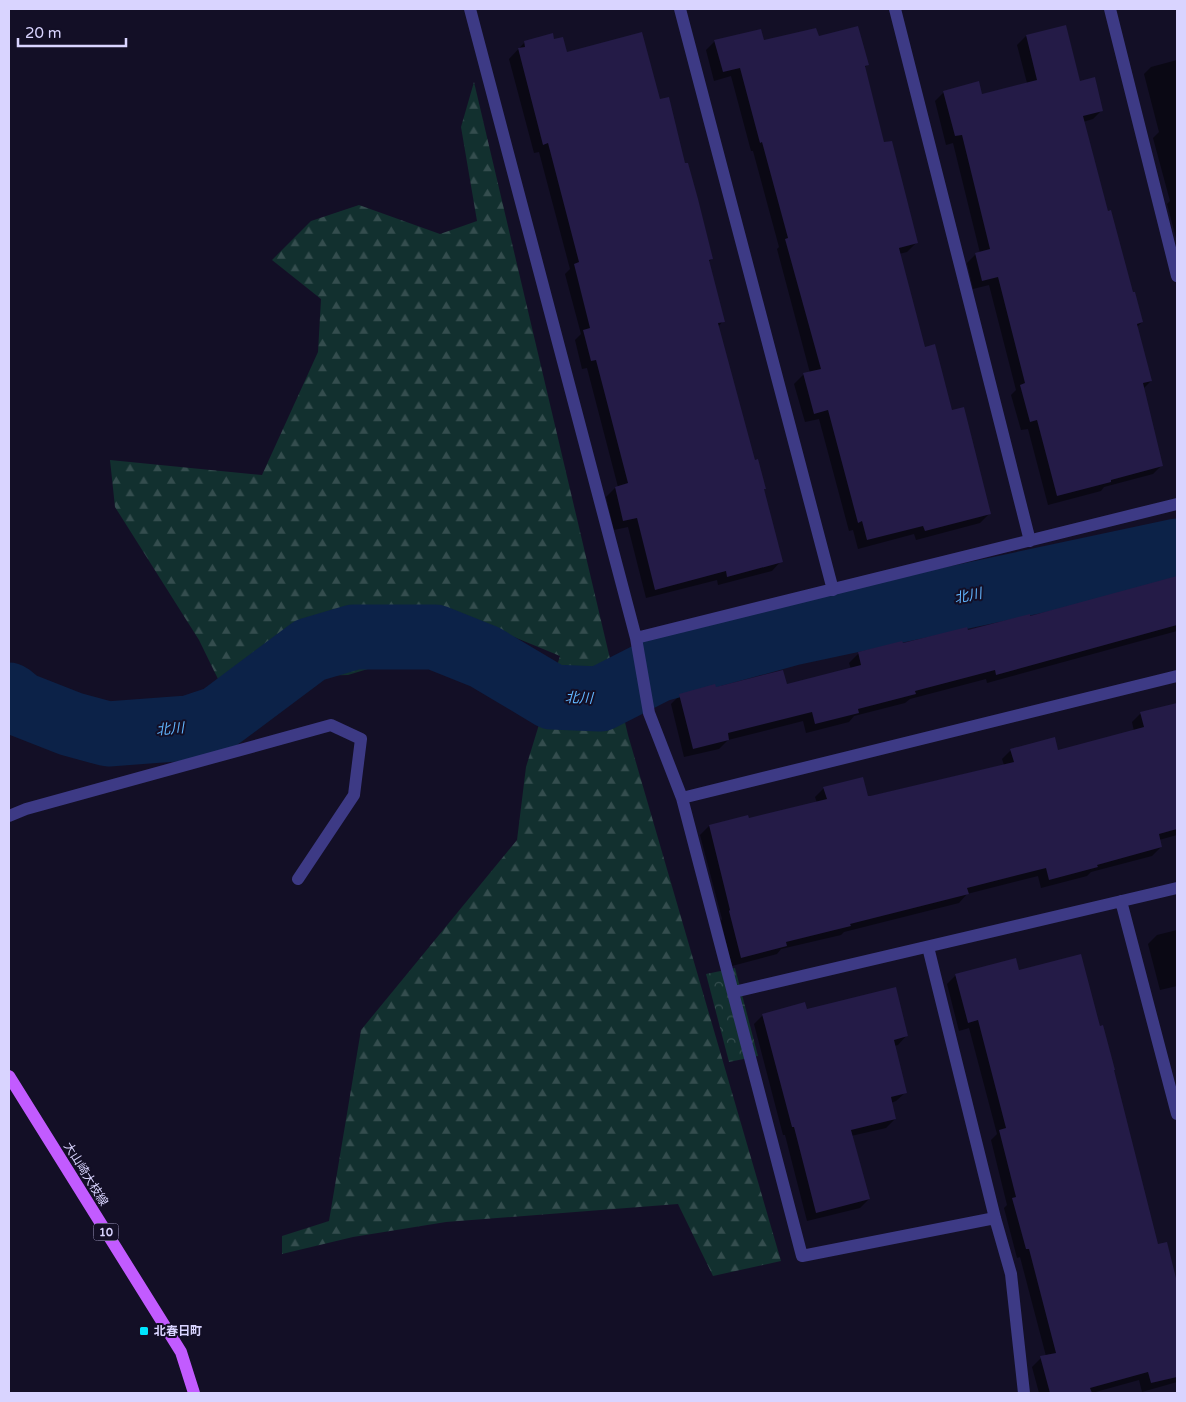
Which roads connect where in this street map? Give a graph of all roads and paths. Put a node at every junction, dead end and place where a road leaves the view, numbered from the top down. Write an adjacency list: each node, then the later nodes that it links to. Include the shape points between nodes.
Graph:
1 (470, 9): 9 (street)
2 (680, 9): 8 (street)
3 (895, 9): 7 (street)
4 (1110, 9): 5 (street)
5 (1177, 276)
6 (1177, 504): 7 (street)
7 (1030, 541): 8 (street)
8 (833, 590): 9 (street)
9 (636, 638): 11 (street, via 649,713)
10 (1177, 676): 11 (street)
11 (682, 798): 17 (street)
12 (9, 816): 13 (street, via 331,726 361,739 354,795)
13 (298, 879)
14 (1177, 888): 15 (street)
15 (1121, 901): 16 (street); 19 (street)
16 (928, 947): 17 (street); 20 (street)
17 (734, 992): 20 (street, via 802,1256)
18 (9, 1076): 21 (main road, 大山崎大枝線 / 10, via 181,1352)
19 (1177, 1114)
20 (995, 1218): 22 (street, via 1011,1274)
21 (194, 1393)
22 (1024, 1393)

